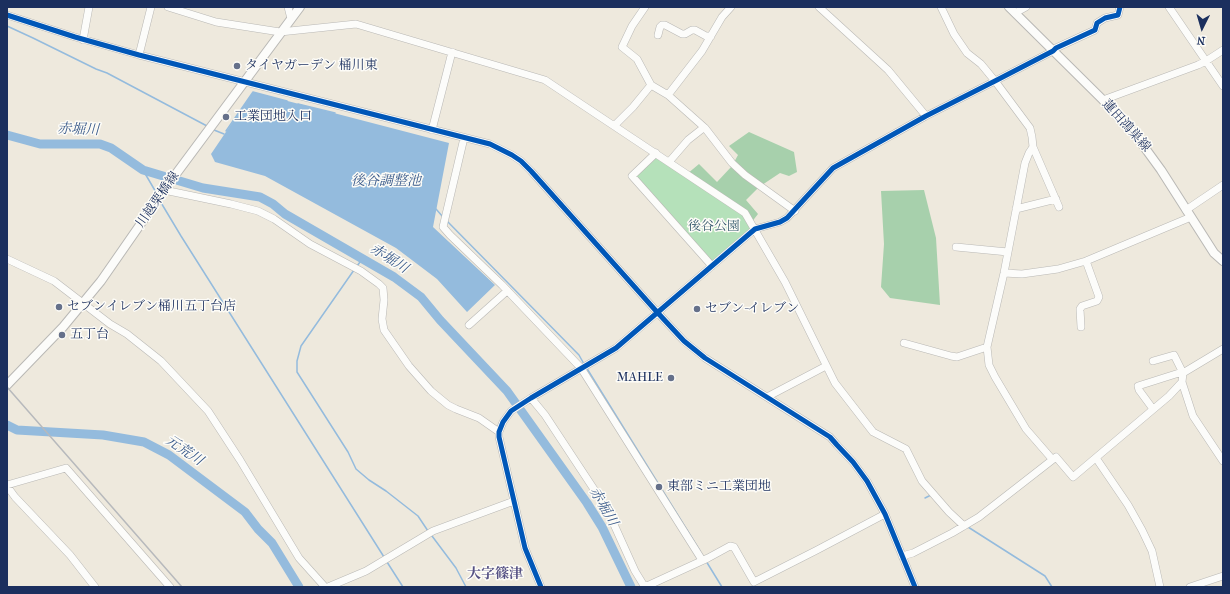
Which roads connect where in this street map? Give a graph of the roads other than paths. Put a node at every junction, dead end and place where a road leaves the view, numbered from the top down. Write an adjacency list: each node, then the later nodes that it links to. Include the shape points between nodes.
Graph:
1 (89, 7): 19 (street)
2 (151, 7): 23 (street)
3 (168, 7): 16 (street, via 216,22)
4 (288, 7): 15 (street)
5 (300, 7): 15 (main road, 川越栗橋線)
6 (645, 7): 27 (street, via 622,47 637,59)
7 (731, 7): 18 (street)
8 (819, 7): 31 (street, via 888,70)
9 (941, 7): 25 (street, via 967,53 981,64)
10 (1026, 7): 13 (street)
11 (1120, 7): 21 (street, via 1118,15 1105,18 1096,23 1095,30)
12 (1169, 7): 24 (street)
13 (1012, 10): 21 (main road, 蓮田鴻巣線)
14 (7, 15): 19 (street)
15 (291, 19): 16 (main road, 川越栗橋線)
16 (280, 32): 22 (street, via 356,24); 26 (main road, 川越栗橋線)
17 (658, 35): 18 (street, via 660,27 666,25 682,34 695,30)
18 (711, 36): 29 (street)
19 (83, 40): 23 (street)
20 (1223, 50): 24 (street)
21 (1053, 51): 25 (street); 30 (main road, 蓮田鴻巣線)
22 (452, 52): 32 (street, via 545,80); 34 (street)
23 (139, 55): 26 (street)
24 (1206, 61): 28 (street); 30 (street)
25 (995, 81): 31 (street); 36 (street, via 1030,128)
26 (244, 82): 34 (street); 40 (main road, 川越栗橋線)
27 (651, 85): 29 (street); 32 (street)
28 (1223, 86)
29 (668, 95): 33 (street)
30 (1103, 100): 45 (main road, 蓮田鴻巣線, via 1148,151)
31 (926, 116): 44 (street, via 833,168)
32 (614, 126): 37 (street)
33 (705, 128): 38 (street, via 688,140); 44 (street, via 732,163 745,175)
34 (432, 130): 35 (street)
35 (464, 138): 54 (street, via 443,227); 56 (street, via 490,144 521,161)
36 (1033, 147): 41 (street); 43 (street, via 1025,162)
37 (656, 153): 38 (street); 52 (street, via 632,176)
38 (669, 162): 46 (street, via 745,213)
39 (1223, 185): 45 (street)
40 (166, 188): 55 (main road, 川越栗橋線); 71 (street, via 258,211 379,284 383,288 384,330 409,366 448,405 479,418)
41 (1056, 199): 42 (street); 43 (street)
42 (1059, 206)
43 (1016, 209): 48 (street)
44 (795, 211): 46 (street, via 780,222)
45 (1189, 213): 50 (street); 51 (main road, 蓮田鴻巣線, via 1214,253)
46 (755, 229): 52 (street); 63 (street, via 785,282)
47 (956, 247): 48 (street)
48 (1008, 252): 53 (street)
49 (7, 258): 55 (street, via 54,281)
50 (1086, 261): 53 (street, via 1058,269 1022,274); 58 (street, via 1099,297 1097,301 1080,309)
51 (1223, 261)
52 (712, 266): 56 (street)
53 (1004, 273): 60 (street)
54 (507, 291): 57 (street); 64 (street)
55 (84, 304): 67 (main road, 川越栗橋線); 84 (street, via 161,361 208,411 299,558)
56 (657, 312): 64 (street, via 616,348); 68 (street, via 692,348)
57 (470, 325)
58 (1081, 327)
59 (904, 343): 60 (street, via 957,357)
60 (987, 347): 73 (street, via 989,365 995,377 1026,428)
61 (1223, 349): 65 (street)
62 (1153, 361): 65 (street, via 1174,355)
63 (826, 366): 68 (street); 78 (street, via 835,383 873,432 906,449 922,481)
64 (581, 368): 69 (street); 80 (street)
65 (1183, 373): 66 (street); 70 (street, via 1138,386)
66 (1182, 382): 70 (street); 74 (street, via 1193,416)
67 (7, 384)
68 (767, 397): 77 (street, via 830,437 867,481)
69 (531, 398): 71 (street, via 510,411); 80 (street, via 545,414 607,509 643,584 647,586)
70 (1153, 409): 72 (street)
71 (500, 432): 76 (street)
72 (1096, 458): 73 (street, via 1073,477 1056,457); 88 (street, via 1142,530 1152,551)
73 (1052, 459): 78 (street, via 980,517)
74 (1223, 462)
75 (7, 485): 82 (street, via 15,497 70,554); 83 (street, via 66,468)
76 (514, 501): 85 (street, via 433,531 366,572); 86 (street, via 525,548)
77 (885, 514): 79 (street); 80 (street, via 754,582 734,547 730,546)
78 (964, 526): 79 (street, via 913,553)
79 (902, 556): 87 (street)
80 (702, 560)
81 (1223, 576): 89 (street)
82 (94, 587)
83 (170, 587)
84 (325, 587)
85 (328, 587)
86 (541, 587)
87 (915, 587)
88 (1160, 587)
89 (1190, 587)

